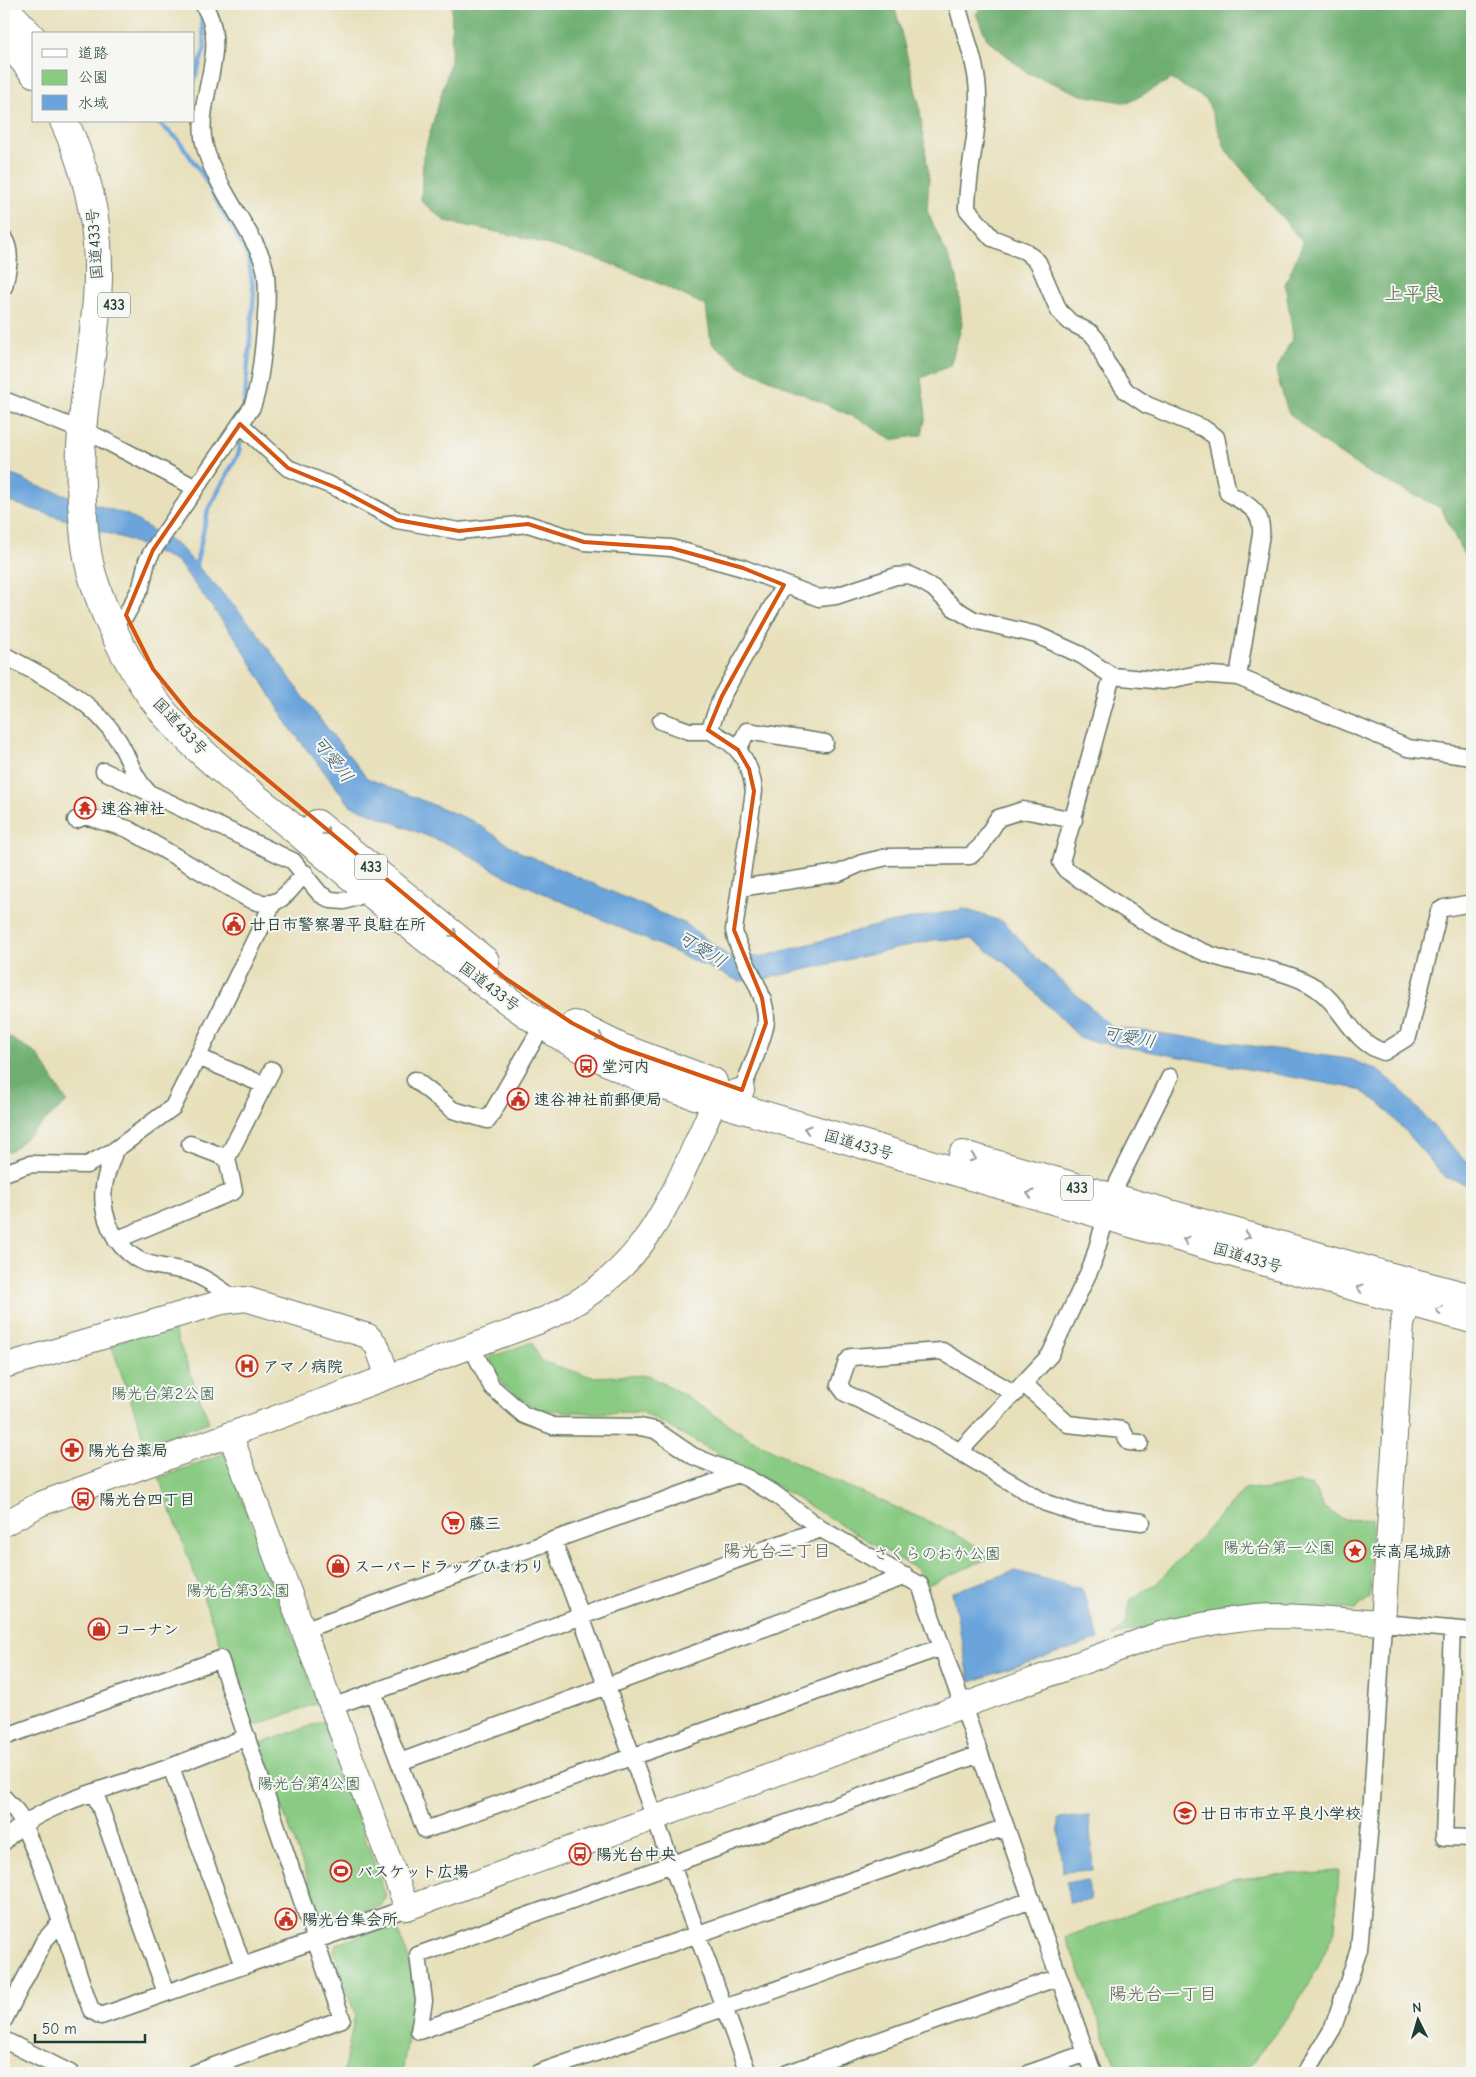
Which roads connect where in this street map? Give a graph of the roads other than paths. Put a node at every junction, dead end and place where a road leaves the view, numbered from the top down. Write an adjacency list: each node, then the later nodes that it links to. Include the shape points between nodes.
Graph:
1 (203, 4): 12 (street, via 212,21 216,45 204,109 203,139 212,167 257,248 266,274 257,392)
2 (957, 4): 20 (street, via 975,60 978,102 967,209 992,238 1025,251 1038,262 1059,311 1097,340 1106,362 1126,391 1147,405 1203,428 1216,437 1228,493 1258,512 1261,534)
3 (4, 7): 5 (highway)
4 (4, 36): 6 (highway)
5 (32, 38)
6 (32, 71)
7 (64, 122): 13 (highway, 国道433号 / 433, via 87,183 96,234 98,277)
8 (83, 122): 13 (highway, 国道433号 / 433, via 109,212 117,276)
9 (4, 239): 10 (street, via 9,248 9,258)
10 (4, 287)
11 (4, 400): 13 (street)
12 (240, 424): 14 (street); 16 (street, via 288,468 339,489 397,520 459,531 528,524 584,542 671,548 743,568)
13 (91, 434): 14 (street); 15 (highway, 国道433号 / 433)
14 (196, 488): 17 (street, via 151,553 143,582)
15 (95, 535): 17 (highway, 国道433号 / 433); 31 (highway, 国道433号 / 433, via 92,576 112,628 164,713 193,743)
16 (784, 585): 19 (street, via 818,598 910,575 933,588 954,608 974,620 1037,634 1081,654); 22 (street, via 722,696 710,725)
17 (126, 615): 31 (highway, 国道433号 / 433, one-way to 31, via 154,669 192,717)
18 (4, 655): 27 (street, via 65,688 98,715 118,740 139,782)
19 (1112, 676): 20 (street, via 1163,681 1198,674); 29 (street)
20 (1238, 678): 25 (street, via 1408,748)
21 (662, 721): 22 (street, via 689,731)
22 (711, 731): 24 (street)
23 (825, 743): 24 (street, via 747,731)
24 (738, 750): 32 (street, via 749,769 754,791)
25 (1472, 757)
26 (104, 771): 27 (street)
27 (148, 792): 30 (street, via 288,858)
28 (76, 820): 34 (street, via 85,816 128,829 248,898)
29 (1074, 820): 32 (street, via 1021,810 998,818 981,846 970,856 887,857 839,873); 33 (street, via 1062,857 1066,870 1140,919 1188,945 1316,988 1361,1041 1384,1052 1407,1038 1438,911)
30 (305, 873): 31 (street, via 320,894 332,900 357,897); 34 (street, via 279,902)
31 (373, 881): 41 (highway, 国道433号 / 433, one-way to 41, via 572,1023 619,1047 696,1077); 42 (highway, 国道433号 / 433, via 462,965 543,1025 602,1060)
32 (740, 888): 41 (street, via 734,930 765,1010 766,1023)
33 (1472, 903)
34 (272, 905): 36 (street)
35 (537, 1035): 39 (street, via 488,1120 453,1110)
36 (198, 1057): 40 (street); 44 (street, via 173,1107)
37 (272, 1070): 40 (street)
38 (1170, 1077): 47 (street)
39 (415, 1080)
40 (264, 1086): 45 (street)
41 (742, 1090): 42 (street, via 726,1094); 47 (highway, 国道433号 / 433, one-way to 47)
42 (706, 1106): 47 (highway, 国道433号 / 433, one-way to 42); 53 (street, via 662,1216 625,1266 593,1293 558,1314)
43 (190, 1144): 45 (street)
44 (115, 1150): 46 (street, via 87,1165 30,1164); 48 (street, via 104,1186 105,1213)
45 (227, 1158): 48 (street, via 234,1191)
46 (4, 1173)
47 (1109, 1207): 49 (highway, 国道433号 / 433); 56 (street, via 1092,1265 1054,1348)
48 (116, 1240): 51 (street, via 137,1259 162,1268 188,1272 211,1282)
49 (1410, 1292): 50 (highway, 国道433号 / 433); 52 (highway, 国道433号 / 433, one-way to 49); 67 (street, via 1402,1325)
50 (1472, 1298)
51 (234, 1299): 54 (street); 55 (street, via 246,1298 368,1336 377,1346)
52 (1472, 1319)
53 (471, 1346): 55 (street); 60 (street, via 492,1387 531,1418 553,1426 655,1430 693,1456)
54 (4, 1366)
55 (388, 1377): 57 (street)
56 (1020, 1389): 58 (street, via 1068,1424 1122,1430 1129,1442); 59 (street); 59 (street, via 942,1351 849,1359 840,1380 841,1390)
57 (230, 1434): 62 (street, via 40,1504); 69 (street)
58 (1140, 1443)
59 (959, 1452): 61 (street, via 1062,1509)
60 (738, 1474): 63 (street, via 776,1495); 64 (street)
61 (1142, 1522)
62 (4, 1524)
63 (821, 1529): 65 (street); 66 (street)
64 (553, 1540): 66 (street); 69 (street)
65 (906, 1576): 71 (street, via 920,1585); 72 (street)
66 (580, 1616): 72 (street); 73 (street)
67 (1383, 1624): 68 (street); 74 (street, via 1271,1616 1190,1628 1160,1634); 109 (street, via 1359,1949 1332,2028)
68 (1452, 1629): 70 (street); 87 (street, via 1444,1837)
69 (303, 1630): 75 (street)
70 (1472, 1631)
71 (942, 1647): 74 (street); 79 (street)
72 (606, 1686): 79 (street); 80 (street)
73 (373, 1692): 75 (street); 80 (street)
74 (963, 1706): 78 (street); 84 (street)
75 (332, 1707): 91 (street)
76 (4, 1737): 77 (street, via 220,1659)
77 (247, 1737): 81 (street); 94 (street)
78 (980, 1754): 86 (street); 89 (street)
79 (632, 1757): 80 (street, via 425,1830); 84 (street)
80 (400, 1762)
81 (171, 1767): 82 (street); 95 (street)
82 (95, 1793): 85 (street, via 57,1806); 97 (street)
83 (4, 1798): 85 (street)
84 (654, 1818): 89 (street); 91 (street)
85 (23, 1826): 88 (street); 92 (street, via 42,1867)
86 (1006, 1827): 90 (street); 93 (street)
87 (1472, 1838)
88 (4, 1842)
89 (671, 1865): 93 (street); 93 (street, via 418,1956 424,2002 419,2031)
90 (1032, 1900): 96 (street); 98 (street)
91 (407, 1908): 94 (street)
92 (60, 1923): 97 (street, via 91,2010 101,2016); 99 (street, via 44,1941)
93 (697, 1934): 98 (street)
94 (316, 1941): 95 (street); 103 (street, via 342,2019)
95 (243, 1966): 97 (street)
96 (1059, 1977): 101 (street); 106 (street)
97 (166, 1993)
98 (724, 2008): 104 (street); 105 (street)
99 (4, 2020)
100 (4, 2040): 102 (street)
101 (1086, 2053): 107 (street); 108 (street)
102 (70, 2073)
103 (196, 2073)
104 (538, 2073)
105 (748, 2073)
106 (788, 2073)
107 (1030, 2073)
108 (1093, 2073)
109 (1306, 2073)

